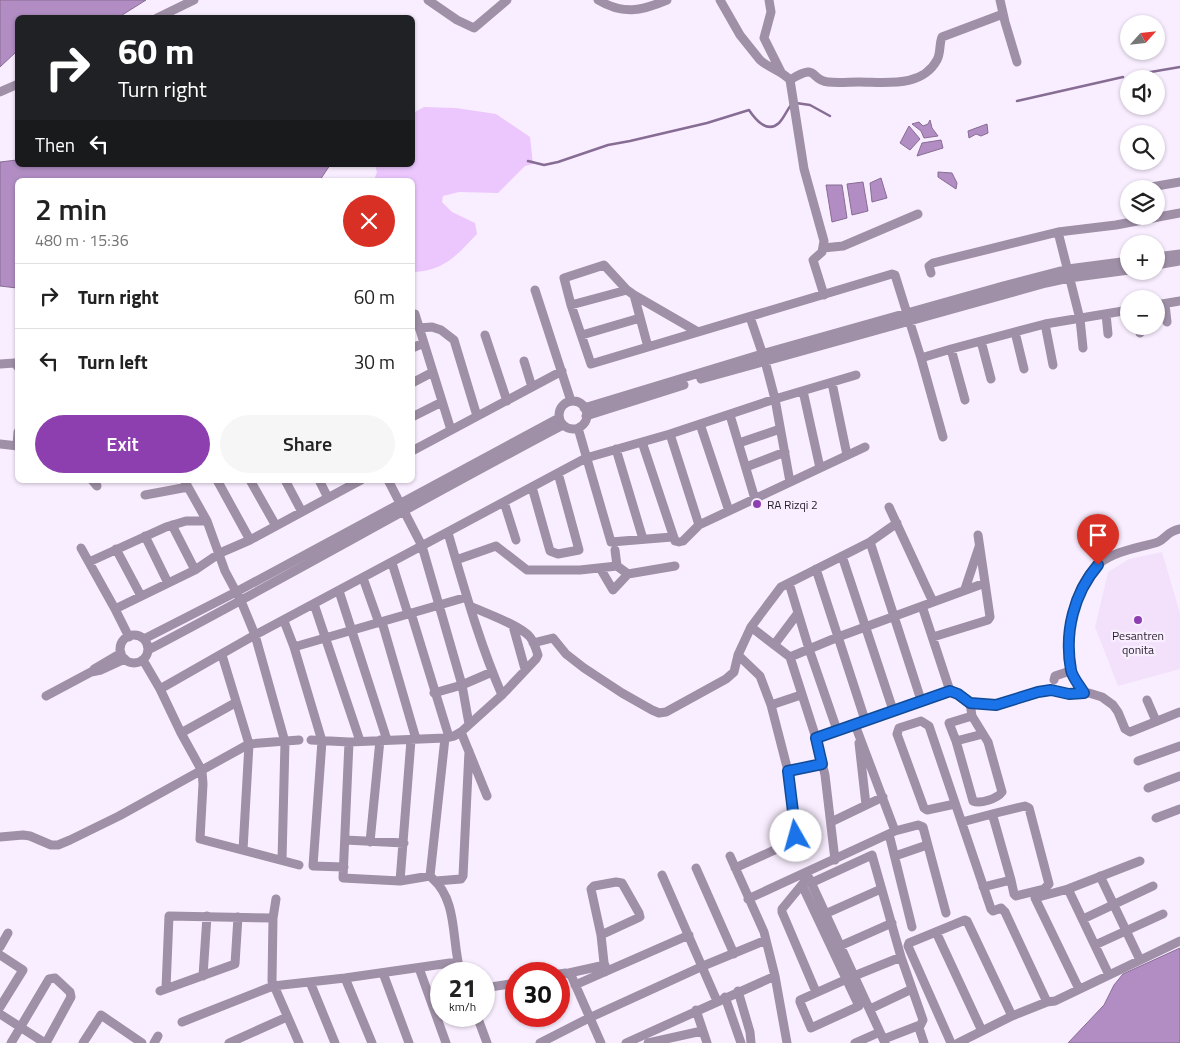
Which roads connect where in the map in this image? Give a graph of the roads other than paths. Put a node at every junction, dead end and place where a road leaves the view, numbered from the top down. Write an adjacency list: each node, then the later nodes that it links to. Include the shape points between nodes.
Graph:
1 (194, 0): 10 (street)
2 (428, 0): 3 (street, via 474,28)
3 (507, 0)
4 (598, 0): 5 (street, via 611,8 634,10)
5 (667, 0)
6 (720, 0): 12 (street, via 740,35 760,60)
7 (770, 0): 12 (street, via 771,12 764,38)
8 (1000, 0): 9 (street)
9 (1003, 14): 11 (street); 13 (street, via 942,37 938,59 932,67 904,82 826,82 811,72)
10 (163, 15)
11 (1017, 62)
12 (781, 72): 13 (street)
13 (790, 80): 23 (street, via 802,156 824,241)
14 (15, 85): 15 (street)
15 (0, 92)
16 (1180, 182): 17 (street)
17 (1165, 185)
18 (1180, 213): 20 (street)
19 (918, 214): 23 (street, via 843,246)
20 (1165, 215)
21 (1120, 222): 22 (street)
22 (1058, 232): 30 (street, via 933,263 929,266); 31 (street)
23 (823, 248): 34 (street, via 813,260)
24 (1180, 254): 25 (street)
25 (1165, 256)
26 (1180, 261): 28 (street)
27 (1120, 263): 31 (street)
28 (1165, 264)
29 (1120, 271): 31 (street)
30 (931, 273)
31 (1069, 274): 42 (street); 45 (street)
32 (535, 290): 67 (street)
33 (630, 292): 37 (street); 37 (street, via 603,265 564,278); 44 (street); 49 (street)
34 (824, 295): 41 (street); 42 (street, via 892,274 898,280)
35 (1180, 301): 36 (street)
36 (1165, 304)
37 (571, 305): 53 (street)
38 (1120, 312): 40 (street)
39 (415, 314): 48 (street)
40 (1106, 314): 45 (street); 51 (street)
41 (750, 317): 49 (street); 60 (street)
42 (908, 317): 60 (street); 61 (street)
43 (1165, 317): 46 (street)
44 (640, 318): 53 (street); 57 (street)
45 (1080, 319): 47 (street); 58 (street)
46 (1167, 322)
47 (1045, 324): 50 (street); 65 (street)
48 (419, 328): 55 (street); 83 (street, via 441,330 454,340)
49 (698, 332): 57 (street)
50 (1015, 332): 54 (street); 66 (street)
51 (1108, 334)
52 (485, 335): 77 (street)
53 (582, 335): 57 (street, via 591,364)
54 (981, 341): 59 (street); 70 (street)
55 (424, 342): 56 (street); 68 (street)
56 (415, 346)
57 (648, 347)
58 (1083, 348)
59 (951, 349): 61 (street); 76 (street)
60 (764, 357): 75 (street); 80 (street)
61 (921, 358): 90 (street)
62 (524, 361): 73 (street)
63 (15, 363): 64 (street)
64 (0, 364)
65 (1054, 366)
66 (1024, 369)
67 (562, 371): 73 (street); 78 (street)
68 (433, 372): 71 (street); 79 (street)
69 (856, 375): 72 (street)
70 (991, 379)
71 (415, 381)
72 (832, 383): 74 (street); 99 (street)
73 (532, 387): 77 (street)
74 (803, 391): 75 (street); 102 (street)
75 (775, 398): 81 (street); 87 (street)
76 (965, 400)
77 (506, 401): 83 (street)
78 (571, 401): 80 (street, via 579,403); 84 (street, via 562,407)
79 (442, 402): 82 (street); 88 (street)
80 (585, 412): 86 (street, via 584,423)
81 (730, 415): 85 (street); 92 (street)
82 (415, 416)
83 (478, 416): 88 (street)
84 (562, 422): 86 (street, via 570,429); 117 (street)
85 (700, 424): 89 (street); 119 (street)
86 (578, 428): 100 (street)
87 (780, 429): 92 (street); 98 (street)
88 (451, 430): 96 (street)
89 (670, 434): 91 (street); 124 (street)
90 (942, 436)
91 (642, 442): 97 (street); 129 (street)
92 (739, 443): 101 (street)
93 (0, 444): 94 (street)
94 (15, 446)
95 (865, 447): 99 (street)
96 (415, 449)
97 (616, 449): 100 (street); 130 (street)
98 (785, 452): 101 (street); 104 (street)
99 (847, 455): 102 (street)
100 (586, 458): 103 (street); 130 (street, via 611,542)
101 (746, 467): 115 (street)
102 (820, 468): 104 (street)
103 (558, 473): 112 (street); 112 (street, via 579,550 558,554 550,551)
104 (790, 482): 115 (street)
105 (186, 483): 113 (street); 121 (street)
106 (219, 483): 131 (street)
107 (252, 483): 125 (street)
108 (287, 483): 120 (street)
109 (320, 483): 114 (street)
110 (352, 483): 114 (street)
111 (390, 483): 117 (street)
112 (532, 487): 116 (street)
113 (145, 495)
114 (328, 498): 120 (street)
115 (755, 499): 119 (street)
116 (504, 502): 127 (street); 132 (street)
117 (402, 507): 134 (street); 155 (street); 158 (street)
118 (889, 507): 122 (street)
119 (729, 511): 124 (street)
120 (302, 512): 125 (street)
121 (207, 521): 123 (street); 138 (street)
122 (896, 523): 133 (street); 159 (street)
123 (172, 525): 128 (street); 147 (street)
124 (699, 525): 129 (street, via 681,542)
125 (276, 526): 131 (street)
126 (1180, 528): 191 (street, via 1158,542 1106,559 1093,571 1078,596 1071,619)
127 (448, 532): 134 (street); 140 (street)
128 (145, 536): 136 (street); 150 (street)
129 (672, 537): 130 (street)
130 (642, 539)
131 (250, 540): 138 (street)
132 (516, 540)
133 (870, 542): 139 (street); 167 (street)
134 (422, 546): 142 (street); 161 (street)
135 (81, 548): 141 (street)
136 (116, 549): 141 (street); 156 (street)
137 (615, 550): 143 (street)
138 (220, 553): 147 (street); 155 (street)
139 (842, 556): 146 (street); 172 (street)
140 (456, 560): 145 (street, via 496,546 527,570); 157 (street)
141 (89, 562): 164 (street)
142 (392, 562): 149 (street); 166 (street)
143 (617, 566): 145 (street); 148 (street)
144 (675, 566): 148 (street)
145 (600, 568): 148 (street, via 613,590)
146 (816, 569): 151 (street); 176 (street)
147 (194, 570): 150 (street)
148 (628, 574)
149 (363, 578): 154 (street); 169 (street)
150 (168, 583): 156 (street)
151 (789, 583): 165 (street); 171 (street, via 781,587)
152 (985, 583): 153 (street); 153 (street, via 979,539); 177 (street, via 988,620)
153 (964, 589): 159 (street)
154 (339, 591): 160 (street); 173 (street)
155 (236, 592): 158 (street); 179 (street)
156 (141, 596): 164 (street)
157 (467, 596): 161 (street); 162 (street)
158 (241, 601): 174 (street); 184 (street)
159 (933, 602): 163 (street)
160 (314, 604): 168 (street); 178 (street)
161 (440, 605): 166 (street); 194 (street)
162 (470, 606): 170 (street); 192 (street)
163 (922, 606): 167 (street); 177 (street)
164 (115, 609): 175 (street)
165 (798, 613): 181 (street); 183 (street)
166 (410, 614): 169 (street); 197 (street)
167 (893, 617): 172 (street); 202 (street)
168 (284, 620): 174 (street); 182 (street)
169 (380, 623): 173 (street); 220 (street)
170 (513, 626): 180 (street, via 530,636); 190 (street)
171 (751, 627): 181 (street); 186 (street)
172 (865, 627): 176 (street); 207 (street)
173 (352, 631): 178 (street); 223 (street)
174 (255, 636): 185 (street); 227 (street)
175 (129, 637): 179 (street); 187 (street, via 121,645)
176 (838, 637): 183 (street); 210 (street)
177 (933, 637): 196 (street)
178 (326, 638): 182 (street); 225 (street)
179 (144, 639): 184 (street)
180 (533, 643): 186 (street, via 553,638 584,668 659,712 666,712 726,679 734,672); 190 (street, via 538,655)
181 (774, 645): 188 (street)
182 (294, 647): 224 (street)
183 (809, 649): 188 (street); 214 (street)
184 (148, 650): 189 (street)
185 (222, 655): 195 (street); 204 (street)
186 (738, 655): 206 (street, via 760,676)
187 (123, 656): 189 (street, via 132,663); 201 (street)
188 (790, 657): 200 (street)
189 (143, 660): 195 (street)
190 (525, 669): 199 (street)
191 (1070, 671): 193 (street, via 1055,676); 198 (street)
192 (492, 672): 194 (street); 199 (street)
193 (1054, 680)
194 (462, 685): 197 (street); 212 (street)
195 (160, 689): 216 (street)
196 (950, 691): 202 (street); 205 (street)
197 (434, 693): 218 (street)
198 (1084, 693): 205 (street, via 1051,690 996,705); 211 (street, via 1102,697 1113,705 1127,731)
199 (502, 695): 212 (street)
200 (801, 695): 206 (street); 219 (street)
201 (46, 696)
202 (921, 700): 207 (street)
203 (1147, 700): 211 (street)
204 (235, 703): 216 (street); 229 (street)
205 (970, 703): 209 (street)
206 (771, 705): 235 (street)
207 (893, 710): 210 (street)
208 (1180, 712): 211 (street)
209 (972, 716): 217 (street); 226 (street, via 950,723)
210 (865, 720): 213 (street)
211 (1156, 721)
212 (469, 724): 215 (street)
213 (856, 727): 214 (street); 239 (street); 241 (street)
214 (837, 730): 219 (street)
215 (461, 732): 218 (street); 231 (street)
216 (181, 733): 234 (street)
217 (983, 734): 226 (street); 226 (street, via 1002,792 999,796 977,802 973,801)
218 (447, 738): 220 (street); 265 (street)
219 (816, 738): 233 (street)
220 (414, 739): 223 (street); 251 (street)
221 (299, 740): 227 (street)
222 (311, 740): 224 (street)
223 (384, 740): 225 (street); 250 (street)
224 (322, 741): 228 (street); 260 (street, via 313,866)
225 (360, 741): 228 (street)
226 (956, 741)
227 (286, 742): 229 (street); 256 (street)
228 (349, 742): 249 (street)
229 (249, 744): 234 (street); 253 (street)
230 (1180, 746): 232 (street)
231 (469, 751): 238 (street); 265 (street, via 464,876 461,879)
232 (1138, 761)
233 (822, 764): 235 (street); 245 (street)
234 (202, 771): 248 (street, via 58,845 23,835); 253 (street, via 200,839)
235 (788, 771): 262 (street, via 796,839)
236 (1180, 776): 237 (street)
237 (1148, 788)
238 (487, 796)
239 (883, 797): 241 (street); 247 (street)
240 (954, 804): 240 (street, via 929,726 921,721 899,728 897,734 924,808); 246 (street)
241 (866, 805): 245 (street)
242 (1180, 809): 244 (street)
243 (992, 814): 246 (street); 267 (street); 267 (street, via 1025,806 1029,808 1049,884 1044,889 1016,896)
244 (1156, 818)
245 (831, 822): 257 (street)
246 (962, 822): 270 (street)
247 (892, 832): 252 (street, via 923,827); 255 (street); 257 (street)
248 (0, 837)
249 (345, 840): 250 (street); 260 (street)
250 (370, 842): 251 (street)
251 (404, 843): 268 (street)
252 (927, 845): 255 (street); 276 (street)
253 (243, 850): 256 (street)
254 (730, 856): 262 (street)
255 (895, 856): 284 (street)
256 (282, 860): 259 (street)
257 (835, 860): 266 (street)
258 (1140, 861): 264 (street)
259 (299, 865)
260 (344, 866): 268 (street, via 344,878)
261 (696, 868): 295 (street)
262 (735, 868): 274 (street)
263 (662, 876): 289 (street)
264 (1100, 876): 272 (street); 275 (street)
265 (433, 879): 268 (street); 299 (street, via 449,907)
266 (807, 879): 271 (street, via 872,855); 274 (street); 277 (street); 311 (street); 318 (street, via 782,912)
267 (1011, 880): 270 (street)
268 (400, 881)
269 (1153, 886): 275 (street)
270 (982, 887): 320 (street, via 991,909 1001,908 1005,912)
271 (881, 889): 277 (street); 283 (street)
272 (1068, 889): 282 (street); 316 (street, via 1035,898)
273 (276, 899): 281 (street)
274 (748, 899): 290 (street)
275 (1113, 904): 282 (street); 285 (street)
276 (946, 913)
277 (826, 914): 293 (street)
278 (1163, 914): 285 (street)
279 (207, 916): 280 (street); 308 (street); 308 (street, via 169,916 163,989)
280 (238, 917): 281 (street); 308 (street, via 235,964)
281 (273, 918): 314 (street)
282 (1083, 919): 292 (street)
283 (892, 923): 293 (street); 297 (street)
284 (912, 927)
285 (1126, 930): 292 (street); 298 (street)
286 (936, 932): 325 (street, via 965,920 970,924); 333 (street); 356 (street, via 908,946)
287 (8, 933): 294 (street)
288 (601, 934): 288 (street, via 640,917 622,883 592,887); 303 (street)
289 (689, 935): 301 (street); 303 (street)
290 (766, 940): 295 (street); 309 (street)
291 (1180, 941): 298 (street)
292 (1095, 945): 307 (street)
293 (840, 946): 311 (street)
294 (0, 947)
295 (734, 954): 301 (street)
296 (0, 955): 321 (street, via 23,970)
297 (901, 956): 311 (street); 315 (street)
298 (1140, 960): 307 (street)
299 (457, 962)
300 (430, 966): 302 (street)
301 (703, 966): 319 (street); 327 (street)
302 (419, 968): 304 (street); 344 (street)
303 (605, 968): 305 (street); 313 (street)
304 (383, 973): 310 (street); 343 (street)
305 (570, 973)
306 (570, 975): 313 (street)
307 (1109, 975): 316 (street)
308 (203, 976)
309 (775, 976): 317 (street); 353 (street)
310 (345, 978): 312 (street); 342 (street)
311 (851, 978): 318 (street); 318 (street, via 860,1006 813,1028 800,1002); 322 (street)
312 (310, 982): 314 (street); 341 (street)
313 (575, 985): 327 (street)
314 (273, 986): 326 (street); 328 (street)
315 (912, 989): 322 (street); 329 (street, via 922,1020)
316 (1079, 989): 320 (street)
317 (738, 992): 319 (street); 352 (street)
318 (816, 992)
319 (721, 999): 323 (street); 351 (street)
320 (1043, 1004): 325 (street); 358 (street)
321 (0, 1007)
322 (870, 1009): 334 (street)
323 (696, 1010): 332 (street); 348 (street)
324 (0, 1014): 331 (street)
325 (1012, 1016): 333 (street)
326 (287, 1017): 339 (street); 340 (street)
327 (590, 1018): 346 (street); 347 (street)
328 (182, 1022)
329 (920, 1025): 334 (street); 355 (street)
330 (481, 1027): 345 (street)
331 (20, 1028): 335 (street); 336 (street); 336 (street, via 49,979 55,978 72,997)
332 (702, 1031): 349 (street); 350 (street)
333 (982, 1031): 357 (street)
334 (883, 1038): 354 (street)
335 (11, 1043)
336 (46, 1043)
337 (83, 1043): 338 (street, via 101,1015)
338 (142, 1043)
339 (229, 1043)
340 (299, 1043)
341 (335, 1043)
342 (372, 1043)
343 (408, 1043)
344 (446, 1043)
345 (487, 1043)
346 (540, 1043)
347 (601, 1043)
348 (626, 1043)
349 (648, 1043)
350 (706, 1043)
351 (741, 1043)
352 (751, 1043)
353 (787, 1043)
354 (855, 1043)
355 (924, 1043)
356 (951, 1043)
357 (958, 1043)
358 (964, 1043)

